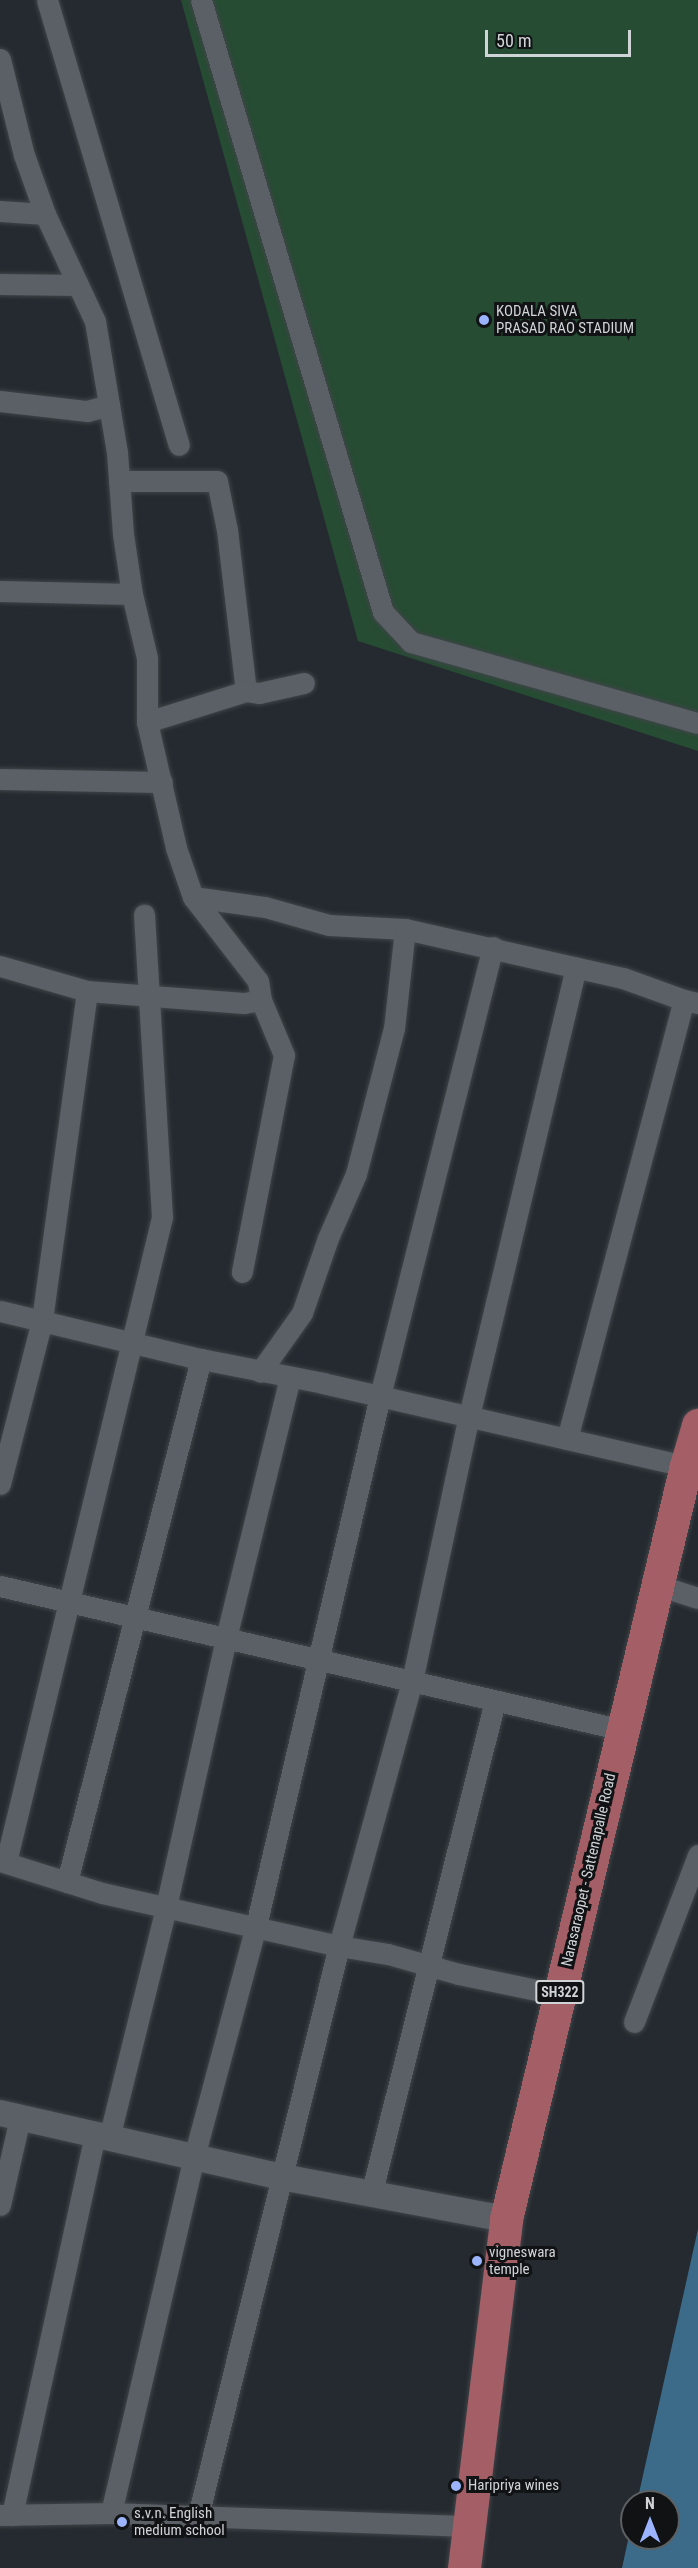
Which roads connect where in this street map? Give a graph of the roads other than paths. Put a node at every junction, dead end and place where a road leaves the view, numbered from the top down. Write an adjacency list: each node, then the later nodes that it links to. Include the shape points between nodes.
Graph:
1 (47, 0): 11 (street)
2 (201, 0): 18 (street, via 382,612 411,642)
3 (0, 59): 4 (street)
4 (6, 104): 6 (street)
5 (0, 211): 6 (street)
6 (45, 214): 8 (street)
7 (0, 284): 8 (street)
8 (78, 285): 10 (street, via 95,321)
9 (0, 401): 10 (street, via 87,411)
10 (109, 405): 12 (street)
11 (178, 446)
12 (119, 481): 14 (street); 16 (street, via 217,481 227,531)
13 (0, 591): 14 (street)
14 (132, 594): 17 (street, via 147,658)
15 (304, 683): 16 (street)
16 (246, 692): 17 (street)
17 (147, 722): 20 (street)
18 (698, 723)
19 (0, 779): 20 (street)
20 (162, 782): 21 (street, via 176,848)
21 (193, 897): 23 (street, via 265,908 329,925); 29 (street, via 258,981)
22 (144, 915): 28 (street)
23 (405, 929): 24 (street); 36 (street, via 394,1029 356,1174 302,1313)
24 (493, 947): 26 (street); 38 (street)
25 (0, 966): 27 (street)
26 (576, 968): 30 (street, via 623,978); 39 (street)
27 (87, 992): 28 (street); 33 (street)
28 (147, 997): 29 (street, via 244,1003); 34 (street, via 162,1217)
29 (261, 1000): 31 (street, via 284,1054)
30 (691, 1001): 41 (street)
31 (242, 1272)
32 (0, 1311): 33 (street)
33 (42, 1320): 34 (street); 43 (street)
34 (133, 1343): 35 (street); 47 (street)
35 (201, 1359): 36 (street); 48 (street)
36 (260, 1372): 37 (street)
37 (291, 1377): 38 (street); 49 (street)
38 (380, 1396): 39 (street); 50 (street)
39 (469, 1416): 41 (street); 51 (street)
40 (698, 1425): 42 (main road, Narasaraopet - Sattenapalle Road / SH322)
41 (567, 1439): 42 (street)
42 (686, 1466): 44 (main road, Narasaraopet - Sattenapalle Road / SH322)
43 (0, 1484)
44 (657, 1585): 46 (street); 53 (main road, Narasaraopet - Sattenapalle Road / SH322)
45 (0, 1586): 47 (street)
46 (698, 1598)
47 (67, 1602): 48 (street); 55 (street)
48 (133, 1617): 49 (street); 56 (street)
49 (226, 1638): 50 (street); 57 (street)
50 (318, 1660): 51 (street); 58 (street)
51 (412, 1681): 52 (street); 59 (street)
52 (495, 1701): 53 (street); 60 (street)
53 (623, 1730): 61 (main road, Narasaraopet - Sattenapalle Road / SH322)
54 (698, 1855): 62 (street)
55 (3, 1861): 56 (street)
56 (67, 1882): 57 (street)
57 (166, 1907): 58 (street); 64 (street)
58 (256, 1926): 59 (street); 65 (street)
59 (339, 1946): 60 (street); 66 (street)
60 (429, 1966): 61 (street); 67 (street)
61 (560, 1995): 69 (main road, Narasaraopet - Sattenapalle Road / SH322)
62 (634, 2022)
63 (10, 2115): 64 (street); 68 (street)
64 (102, 2136): 65 (street); 71 (street)
65 (194, 2157): 66 (street); 70 (street)
66 (283, 2176): 67 (street); 72 (street)
67 (371, 2194): 69 (street)
68 (0, 2205)
69 (506, 2219): 73 (main road, Narasaraopet - Sattenapalle Road / SH322)
70 (111, 2513): 71 (street); 72 (street)
71 (6, 2515)
72 (198, 2516): 73 (street)
73 (469, 2526): 74 (main road, Narasaraopet - Sattenapalle Road / SH322)
74 (464, 2568)

